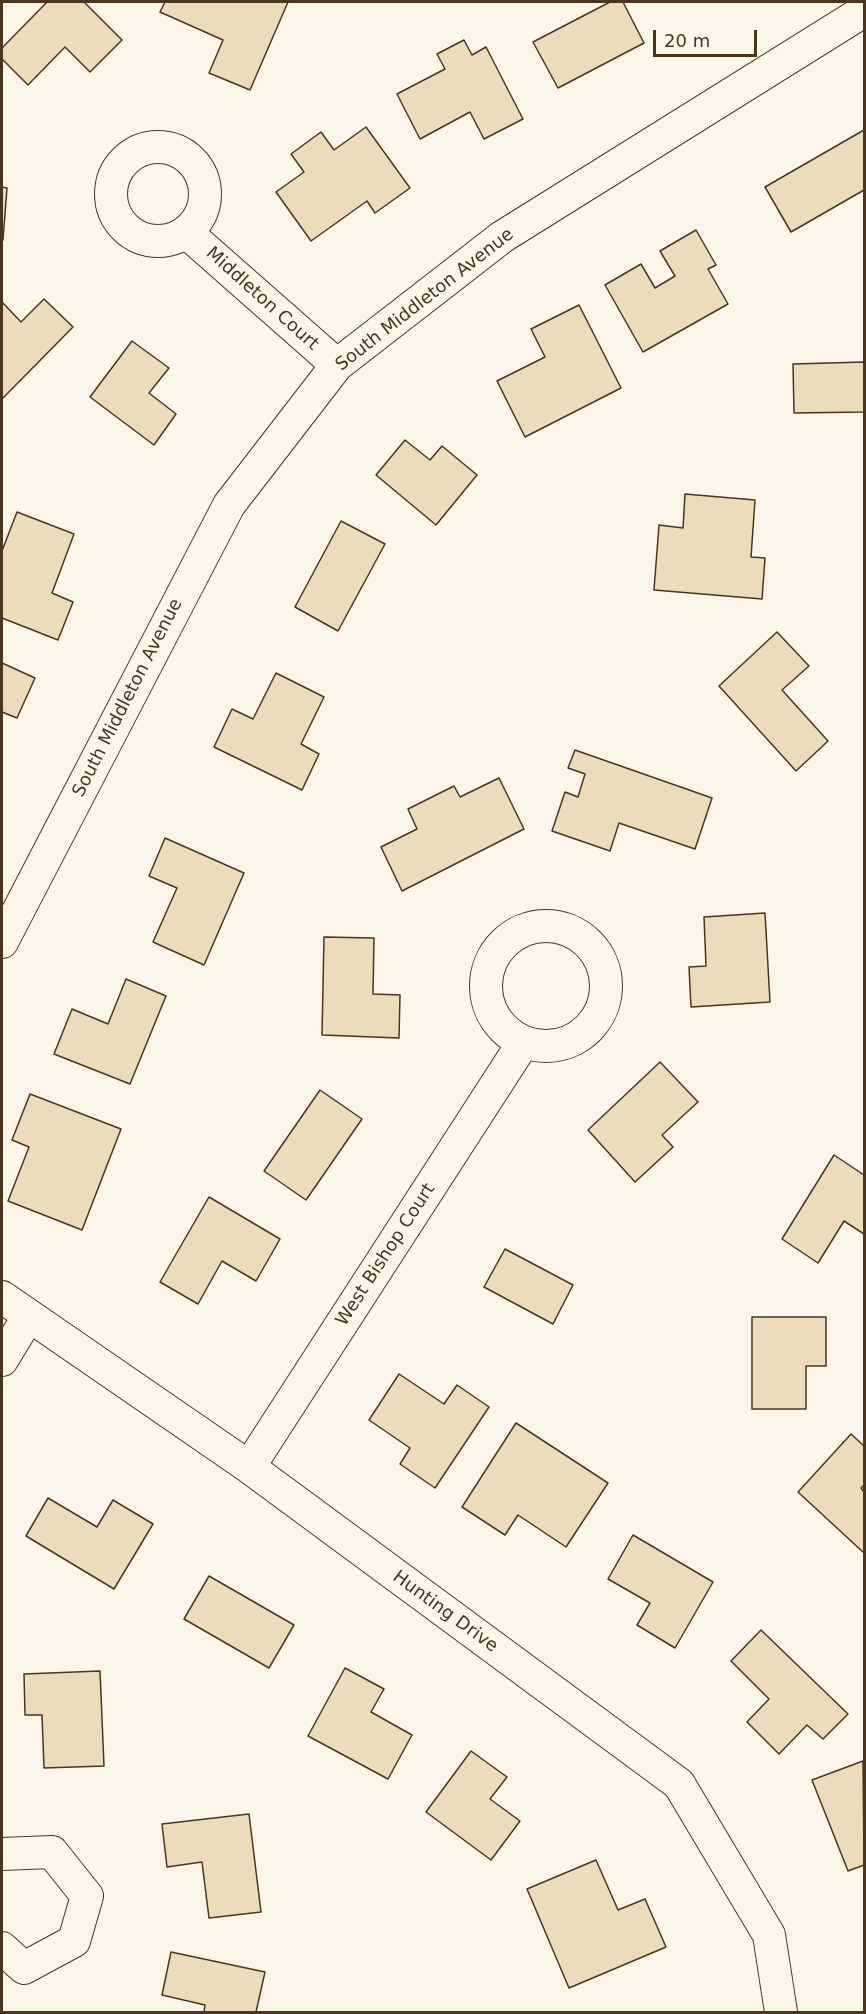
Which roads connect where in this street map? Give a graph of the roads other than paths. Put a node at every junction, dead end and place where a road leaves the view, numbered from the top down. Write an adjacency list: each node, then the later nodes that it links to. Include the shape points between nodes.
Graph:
1 (864, 10): 3 (street, South Middleton Avenue, via 502,237)
2 (186, 232): 3 (street, Middleton Court)
3 (337, 366): 4 (street, South Middleton Avenue, via 229,505)
4 (2, 942)
5 (523, 1043): 9 (street, West Bishop Court)
6 (2, 1297): 7 (street, Hunting Drive)
7 (28, 1317): 8 (street); 9 (street, Hunting Drive)
8 (2, 1360)
9 (249, 1467): 12 (street, Hunting Drive, via 679,1784 769,1935)
10 (2, 1854): 11 (street, via 52,1852 87,1896 74,1941 24,1968)
11 (2, 1948)
12 (781, 2013)

